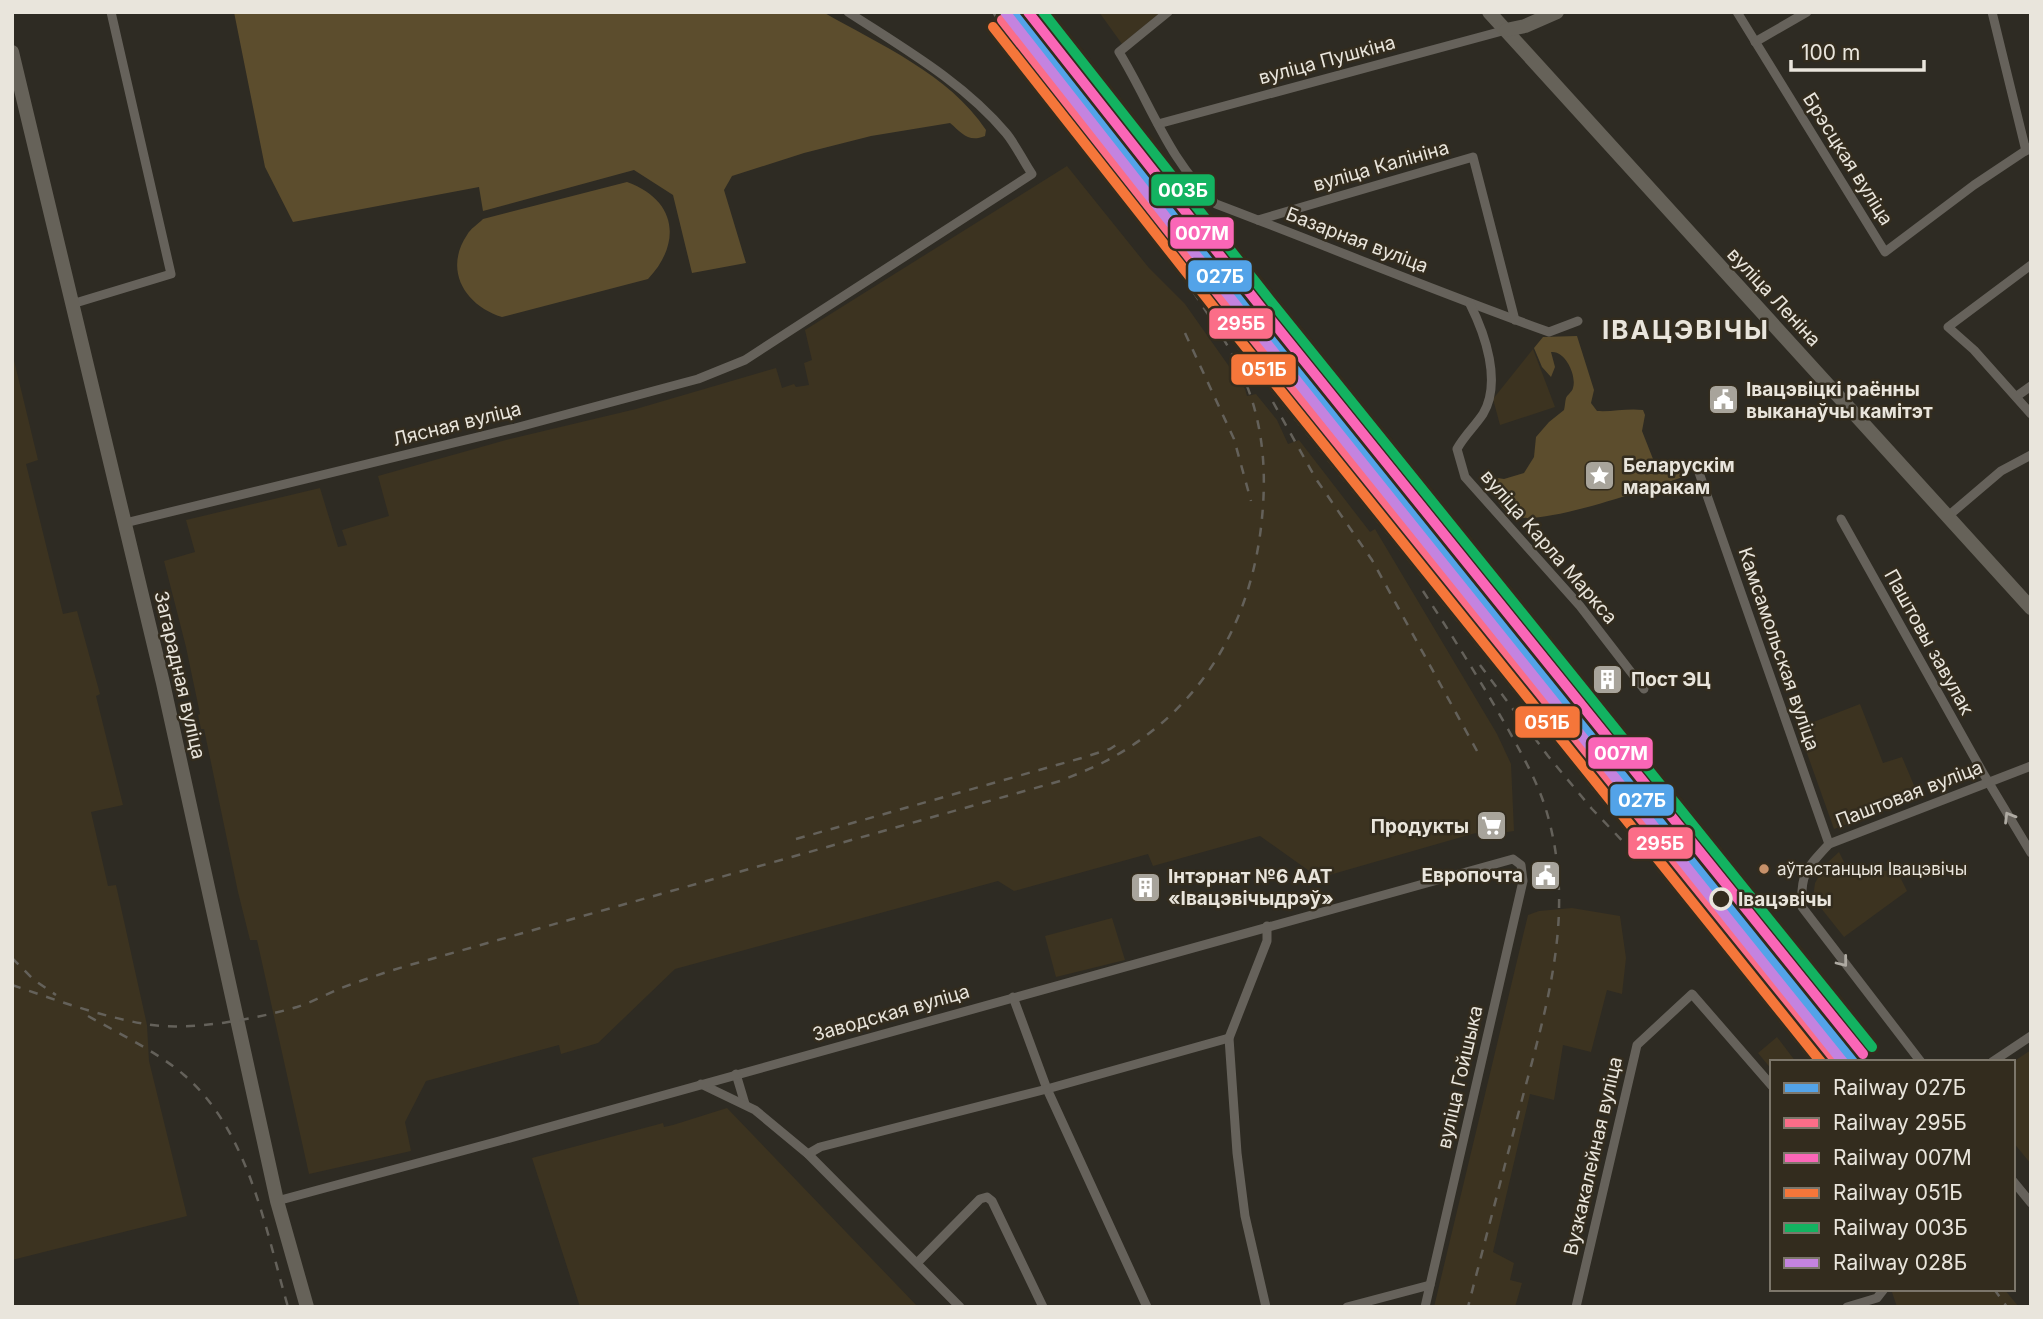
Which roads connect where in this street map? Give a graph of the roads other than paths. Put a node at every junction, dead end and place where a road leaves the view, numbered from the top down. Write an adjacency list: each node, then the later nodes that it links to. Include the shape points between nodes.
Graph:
1 (111, 12): 16 (street, via 171,274)
2 (848, 12): 27 (street, Лясная вуліца, via 923,60 972,99 1007,134 1032,174 745,360 698,379)
3 (1168, 12): 12 (street, Базарная вуліца, via 1119,52)
4 (1489, 12): 9 (main road, вуліца Леніна)
5 (1737, 12): 10 (street, Брэсцкая вуліца)
6 (1807, 12): 10 (street)
7 (1992, 12): 13 (street)
8 (1548, 14): 9 (main road)
9 (1506, 30): 12 (street, вуліца Пушкіна); 25 (main road, вуліца Леніна)
10 (1755, 43): 13 (street, Брэсцкая вуліца, via 1885,252)
11 (12, 52): 16 (main road, Загарадная вуліца)
12 (1158, 124): 14 (street, Базарная вуліца, via 1175,157 1202,191 1216,204)
13 (2028, 149)
14 (1258, 220): 17 (street, Базарная вуліца); 18 (street, вуліца Калініна, via 1473,157)
15 (2031, 265): 21 (street, via 1948,327)
16 (72, 304): 27 (main road, Загарадная вуліца)
17 (1471, 304): 18 (street, Базарная вуліца); 29 (street, вуліца Карла Маркса, via 1488,353 1491,382 1483,414 1457,449 1465,477 1580,606)
18 (1515, 320): 19 (street, Базарная вуліца, via 1549,332)
19 (1578, 321)
20 (2031, 386): 21 (street)
21 (2017, 396): 22 (street)
22 (2031, 414)
23 (2031, 455): 25 (street, via 2001,471)
24 (1696, 464): 32 (street, Камсамольская вуліца)
25 (1947, 517): 28 (main road, вуліца Леніна)
26 (1841, 519): 31 (street, Паштовы завулак)
27 (125, 523): 48 (main road, Загарадная вуліца)
28 (2031, 608)
29 (1644, 689)
30 (2031, 766): 31 (street, Паштовая вуліца)
31 (1988, 781): 32 (street, Паштовая вуліца); 33 (street, Паштовы завулак, one-way to 31)
32 (1829, 844): 39 (street, Паштовая вуліца, one-way to 39, via 1802,879 1802,907)
33 (2031, 853)
34 (1513, 859): 35 (street, Заводская вуліца); 51 (street, вуліца Гойшыка, via 1521,865 1523,881)
35 (1267, 926): 36 (street, Заводская вуліца); 38 (street, via 1267,941)
36 (1013, 997): 41 (street, Заводская вуліца); 44 (street)
37 (2031, 1036): 40 (street)
38 (1229, 1038): 44 (street); 57 (street, via 1245,1216)
39 (1919, 1060)
40 (1995, 1060)
41 (736, 1074): 42 (street, Заводская вуліца); 45 (street)
42 (701, 1084): 45 (street); 48 (street, Заводская вуліца)
43 (1770, 1084): 60 (street, Вузкакалейная вуліца, via 1692,994 1637,1045)
44 (1047, 1089): 46 (street, via 820,1147); 56 (street)
45 (745, 1104): 46 (street)
46 (808, 1154): 50 (street)
47 (2015, 1183): 49 (street)
48 (277, 1200): 53 (main road, Загарадная вуліца)
49 (2031, 1203)
50 (917, 1263): 54 (street); 55 (street, via 987,1197)
51 (1430, 1285): 58 (street); 59 (street, вуліца Гойшыка)
52 (1882, 1291): 61 (street, via 1877,1298)
53 (307, 1307)
54 (960, 1307)
55 (1043, 1307)
56 (1147, 1307)
57 (1266, 1307)
58 (1347, 1307)
59 (1425, 1307)
60 (1576, 1307)
61 (1847, 1307)

